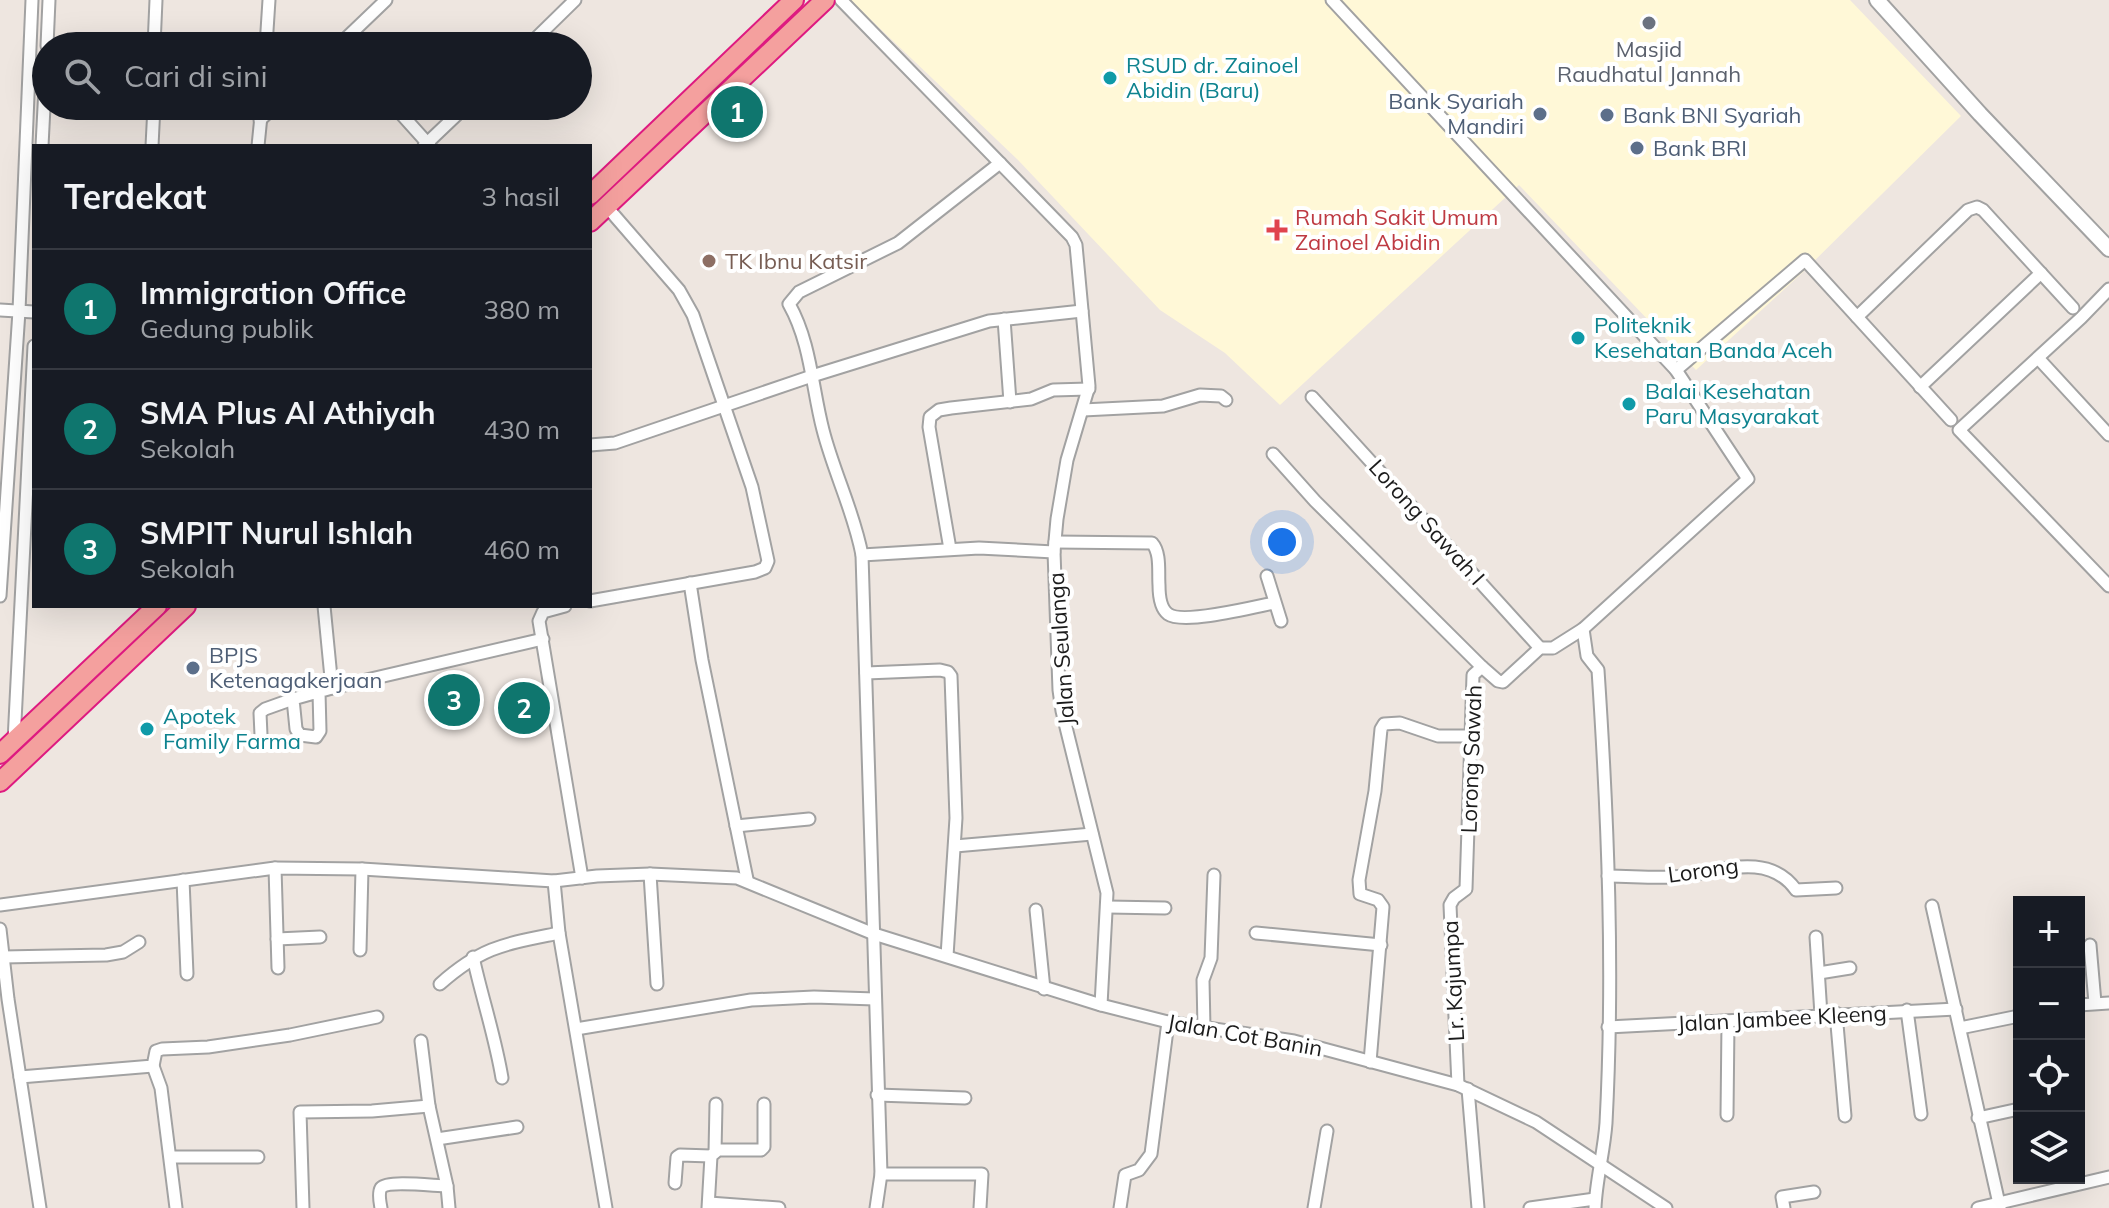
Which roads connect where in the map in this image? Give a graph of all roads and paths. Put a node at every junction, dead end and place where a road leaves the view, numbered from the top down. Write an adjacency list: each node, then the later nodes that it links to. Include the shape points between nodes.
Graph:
1 (32, 0): 22 (street)
2 (49, 0): 12 (street)
3 (156, 0): 13 (street)
4 (269, 0): 14 (street)
5 (386, 0): 15 (street)
6 (575, 0): 16 (street)
7 (794, 0): 30 (highway)
8 (825, 0): 31 (highway)
9 (841, 0): 29 (street)
10 (1332, 0): 44 (street)
11 (1877, 0): 33 (street)
12 (48, 32)
13 (155, 32)
14 (267, 32)
15 (354, 32)
16 (542, 32)
17 (42, 120): 23 (street)
18 (153, 120): 24 (street)
19 (260, 120): 25 (street)
20 (406, 120): 26 (street)
21 (452, 120): 27 (street)
22 (26, 144): 28 (street); 38 (street)
23 (40, 144)
24 (152, 144)
25 (258, 144)
26 (426, 144)
27 (428, 144)
28 (32, 145)
29 (1000, 163): 39 (street, via 1072,237); 46 (street, via 898,243 799,292 789,304)
30 (592, 193)
31 (607, 207): 32 (highway); 52 (street, via 679,290 693,315)
32 (592, 220)
33 (2109, 249)
34 (2041, 273): 36 (street); 41 (street, via 1983,210 1971,209); 47 (street)
35 (2109, 289): 43 (street)
36 (2073, 308)
37 (0, 310): 38 (street)
38 (19, 311): 40 (street); 64 (street)
39 (1082, 311): 42 (street); 48 (street)
40 (32, 312)
41 (1857, 317): 44 (street, via 1805,260); 47 (street)
42 (1004, 319): 46 (street); 51 (street)
43 (2038, 358): 55 (street); 63 (street, via 1959,430)
44 (1676, 370): 72 (street, Lorong Sawah, via 1748,479)
45 (32, 376): 82 (street)
46 (812, 376): 52 (street); 60 (street)
47 (1920, 387): 54 (street)
48 (1089, 389): 51 (street, via 1053,390); 53 (street, Jalan Seulanga)
49 (1312, 397): 74 (street, Lorong Sawah I)
50 (1226, 400): 53 (street, via 1200,395 1163,406)
51 (1010, 402): 59 (street, via 939,410 930,417)
52 (724, 406): 56 (street, via 615,443); 62 (street, via 762,522 768,561 760,570)
53 (1083, 410): 58 (street, Jalan Seulanga, via 1064,471)
54 (1951, 420)
55 (2109, 435)
56 (592, 445)
57 (1273, 454): 75 (street)
58 (1055, 547): 59 (street); 66 (street, via 1152,543 1162,604 1176,617); 86 (street, Jalan Seulanga, via 1059,690)
59 (950, 549): 60 (street)
60 (862, 555): 76 (street)
61 (1267, 576): 66 (street)
62 (690, 583): 65 (street); 85 (street)
63 (2109, 586)
64 (0, 596)
65 (592, 601)
66 (1274, 603): 71 (street)
67 (155, 608): 82 (highway)
68 (184, 608): 83 (highway)
69 (324, 608): 77 (street)
70 (558, 608): 73 (street, via 541,613)
71 (1281, 621)
72 (1583, 629): 74 (street, Lorong Sawah, via 1553,648); 92 (street, via 1587,656 1598,670)
73 (543, 639): 77 (street); 93 (street)
74 (1540, 648): 75 (street, Lorong Sawah, via 1503,682)
75 (1482, 667): 81 (street, Lorong Sawah, via 1473,675)
76 (866, 673): 87 (street, via 940,670 951,676); 107 (street)
77 (332, 688): 78 (street)
78 (319, 692): 79 (street); 79 (street, via 321,727 316,737 298,733)
79 (293, 699): 80 (street, via 260,713)
80 (261, 735)
81 (1471, 736): 97 (street, Lorong Sawah); 112 (street, via 1438,736 1394,722 1381,729 1358,889 1382,904)
82 (7, 748)
83 (0, 782)
84 (809, 819): 85 (street)
85 (736, 826): 94 (street)
86 (1092, 834): 87 (street); 101 (street, Jalan Seulanga)
87 (955, 846): 115 (street)
88 (275, 868): 89 (street, Jalan Cot Banin); 95 (street, Jalan Cot Banin); 110 (street)
89 (362, 869): 96 (street, Jalan Cot Banin); 114 (street)
90 (650, 874): 93 (street, Jalan Cot Banin); 94 (street, Jalan Cot Banin); 123 (street)
91 (1214, 875): 140 (street, via 1211,958 1203,980)
92 (1608, 876): 98 (street, Lorong, via 1674,877 1749,864 1788,878 1796,890); 139 (street)
93 (582, 878): 96 (street, Jalan Cot Banin)
94 (747, 879): 107 (street, Jalan Cot Banin)
95 (183, 880): 99 (street, Jalan Cot Banin); 121 (street)
96 (554, 881): 105 (street)
97 (1467, 884): 148 (street, Lr. Kajumpa, via 1450,905)
98 (1836, 888)
99 (0, 905)
100 (1932, 906): 131 (street)
101 (1108, 907): 102 (street); 130 (street, Jalan Seulanga)
102 (1165, 908)
103 (1036, 910): 124 (street)
104 (0, 929): 116 (street)
105 (559, 933): 117 (street); 142 (street)
106 (1256, 933): 112 (street)
107 (874, 934): 115 (street, Jalan Cot Banin); 125 (street)
108 (320, 937): 110 (street)
109 (1816, 937): 120 (street)
110 (277, 939): 118 (street)
111 (139, 942): 116 (street, via 106,955)
112 (1381, 945): 144 (street)
113 (2090, 945): 127 (street)
114 (360, 950)
115 (947, 956): 124 (street, Jalan Cot Banin)
116 (3, 957): 126 (street)
117 (473, 957): 122 (street); 147 (street)
118 (278, 968)
119 (1850, 968): 120 (street)
120 (1819, 973): 134 (street)
121 (187, 974)
122 (440, 984)
123 (657, 984)
124 (1044, 989): 130 (street, Jalan Cot Banin)
125 (875, 999): 142 (street, via 751,1000); 149 (street)
126 (4, 1000): 146 (street)
127 (2095, 1003): 128 (street); 129 (street)
128 (2109, 1003)
129 (2085, 1004)
130 (1101, 1005): 137 (street, Jalan Cot Banin)
131 (1956, 1009): 132 (street, Jalan Jambee Kleeng); 141 (street)
132 (1907, 1010): 133 (street, Jalan Jambee Kleeng); 155 (street)
133 (1836, 1013): 134 (street, Jalan Jambee Kleeng); 157 (street)
134 (1821, 1015): 138 (street, Jalan Jambee Kleeng)
135 (377, 1017): 145 (street, via 290,1035 162,1049 156,1051)
136 (2013, 1017): 141 (street)
137 (1168, 1022): 140 (street, Jalan Cot Banin); 183 (street, via 1151,1154 1139,1170 1125,1175)
138 (1728, 1022): 139 (street, Jalan Jambee Kleeng); 156 (street)
139 (1608, 1027): 165 (street)
140 (1204, 1028): 144 (street, Jalan Cot Banin, via 1294,1041)
141 (1960, 1028): 158 (street)
142 (576, 1029): 179 (street)
143 (421, 1041): 153 (street)
144 (1370, 1062): 148 (street, Jalan Cot Banin)
145 (153, 1066): 146 (street); 163 (street)
146 (20, 1077): 174 (street)
147 (502, 1078)
148 (1463, 1087): 165 (street, Jalan Cot Banin, via 1536,1122); 185 (street, Lr. Kajumpa)
149 (877, 1095): 150 (street); 166 (street)
150 (965, 1098)
151 (716, 1104): 162 (street)
152 (764, 1104): 162 (street, via 761,1150)
153 (429, 1106): 161 (street); 176 (street, via 299,1113)
154 (2013, 1110): 158 (street)
155 (1921, 1114)
156 (1727, 1115)
157 (1845, 1116)
158 (1978, 1118): 172 (street)
159 (517, 1127): 161 (street)
160 (1327, 1131): 184 (street)
161 (437, 1139): 169 (street)
162 (713, 1154): 168 (street, via 677,1157); 173 (street)
163 (171, 1157): 164 (street); 175 (street)
164 (258, 1157)
165 (1602, 1168): 171 (street); 187 (street, Jalan Cot Banin)
166 (881, 1174): 181 (street); 182 (street, via 982,1174)
167 (2109, 1177): 172 (street)
168 (675, 1183)
169 (447, 1186): 177 (street, via 382,1187); 178 (street)
170 (1814, 1192): 188 (street, via 1782,1197)
171 (1595, 1204): 186 (street)
172 (1999, 1205): 189 (street)
173 (708, 1206): 180 (street)
174 (40, 1208)
175 (176, 1208)
176 (303, 1208)
177 (381, 1208)
178 (449, 1208)
179 (606, 1208)
180 (779, 1208)
181 (876, 1208)
182 (980, 1208)
183 (1120, 1208)
184 (1314, 1208)
185 (1478, 1208)
186 (1530, 1208)
187 (1666, 1208)
188 (1784, 1208)
189 (1978, 1208)

